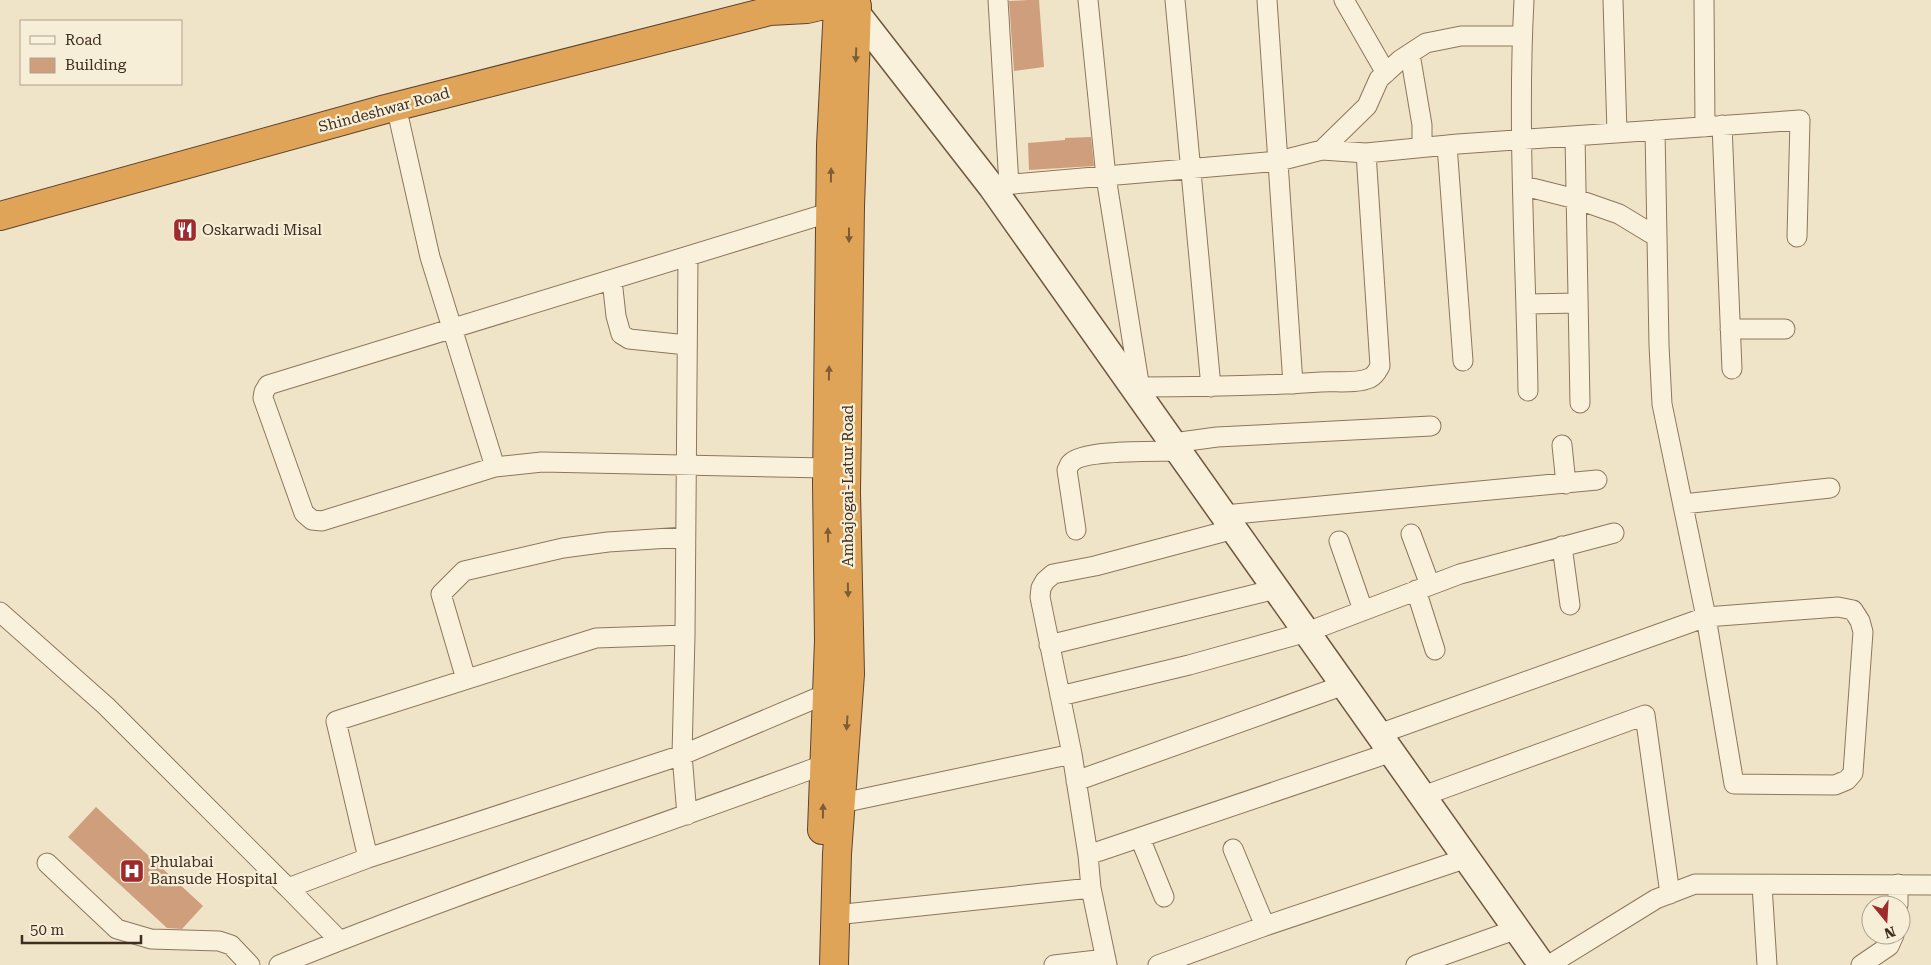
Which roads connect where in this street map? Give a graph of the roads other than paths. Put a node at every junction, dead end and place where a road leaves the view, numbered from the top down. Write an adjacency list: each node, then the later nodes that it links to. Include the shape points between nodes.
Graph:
1 (998, 0): 27 (street)
2 (1088, 0): 26 (street)
3 (1175, 0): 25 (street)
4 (1267, 0): 24 (street)
5 (1344, 0): 13 (street)
6 (1524, 0): 11 (street)
7 (1613, 0): 17 (street)
8 (1704, 0): 15 (street)
9 (847, 5): 10 (highway, Shindeshwar Road, via 807,9); 27 (main road); 30 (highway, Ambajogai-Latur Road)
10 (780, 6): 14 (highway, Shindeshwar Road)
11 (1522, 36): 12 (street, via 1461,36 1426,44); 19 (street)
12 (1410, 54): 13 (street); 21 (street, via 1422,125)
13 (1386, 73): 22 (street, via 1379,79 1367,106)
14 (396, 106): 31 (highway, Shindeshwar Road); 40 (street, via 430,257)
15 (1713, 126): 16 (street); 33 (street, via 1800,120); 39 (street)
16 (1655, 130): 17 (street); 32 (street)
17 (1617, 133): 18 (street)
18 (1575, 136): 19 (street); 29 (street)
19 (1523, 139): 20 (street); 28 (street)
20 (1447, 145): 21 (street); 42 (street)
21 (1422, 147): 23 (street)
22 (1322, 150): 23 (street); 24 (street)
23 (1366, 153): 44 (street, via 1380,366 1370,378)
24 (1278, 161): 25 (street); 44 (street)
25 (1190, 170): 26 (street); 45 (street)
26 (1106, 177): 27 (street); 47 (street)
27 (1000, 186): 47 (main road)
28 (1524, 186): 29 (street); 37 (street)
29 (1576, 199): 32 (street, via 1619,214); 36 (street)
30 (840, 209): 34 (street); 54 (highway, one-way to 30); 78 (highway, Ambajogai-Latur Road, one-way to 78, via 850,674)
31 (0, 216)
32 (1657, 236): 58 (street, via 1662,404)
33 (1797, 237)
34 (688, 256): 35 (street); 41 (street)
35 (612, 280): 40 (street); 41 (street, via 621,334 629,339)
36 (1578, 303): 37 (street); 48 (street)
37 (1527, 304): 46 (street)
38 (1785, 328): 39 (street)
39 (1730, 329): 43 (street)
40 (452, 330): 53 (street); 53 (street, via 268,385 263,398 265,408 304,513 312,520 322,522)
41 (687, 345): 52 (street)
42 (1463, 361)
43 (1732, 369)
44 (1293, 384): 45 (street)
45 (1211, 387): 47 (street)
46 (1528, 391)
47 (1141, 393): 51 (main road)
48 (1580, 402)
49 (1431, 426): 51 (street, via 1217,437)
50 (1562, 445): 56 (street)
51 (1176, 447): 59 (main road); 60 (street, via 1103,453 1071,462 1068,470)
52 (686, 466): 53 (street, via 542,462); 54 (street); 63 (street)
53 (495, 467)
54 (828, 468): 78 (highway, one-way to 54, via 829,640)
55 (1597, 480): 56 (street)
56 (1566, 484): 59 (street)
57 (1830, 488): 58 (street)
58 (1683, 504): 71 (street)
59 (1229, 522): 67 (main road); 74 (street, via 1095,566 1053,574 1041,588 1040,597)
60 (1076, 530)
61 (1614, 532): 65 (street)
62 (1411, 534): 66 (street)
63 (685, 537): 73 (street); 76 (street, via 563,548 464,571 441,594)
64 (1339, 542): 69 (street)
65 (1562, 546): 66 (street, via 1460,574); 68 (street)
66 (1423, 588): 69 (street); 75 (street)
67 (1276, 589): 72 (main road); 74 (street)
68 (1570, 605)
69 (1363, 610): 72 (street)
70 (0, 612): 97 (street, via 106,706)
71 (1706, 618): 71 (street, via 1734,784 1835,785 1847,780 1853,774 1855,758 1863,632 1853,610 1838,607); 80 (street)
72 (1307, 632): 77 (main road); 79 (street, via 1190,666)
73 (685, 635): 76 (street, via 596,638); 82 (street)
74 (1049, 645): 79 (street)
75 (1435, 650)
76 (466, 679): 91 (street, via 336,721)
77 (1344, 685): 80 (main road); 84 (street)
78 (838, 696): 82 (street); 83 (highway); 86 (highway, Ambajogai-Latur Road, one-way to 86)
79 (1060, 696): 81 (street)
80 (1385, 743): 85 (main road); 88 (street)
81 (1072, 754): 84 (street); 86 (street)
82 (682, 755): 87 (street); 91 (street)
83 (824, 765): 87 (street); 110 (highway, one-way to 83)
84 (1076, 782): 90 (street)
85 (1423, 796): 92 (main road); 99 (street, via 1646,715)
86 (842, 803): 102 (highway, Ambajogai-Latur Road)
87 (687, 815): 105 (street, via 523,871)
88 (1140, 838): 90 (street); 101 (street)
89 (1233, 848): 103 (street)
90 (1088, 855): 98 (street)
91 (368, 858): 97 (street)
92 (1467, 858): 103 (street); 104 (main road)
93 (47, 863): 108 (street, via 117,929 151,939 219,941 231,945)
94 (1898, 884): 95 (street); 96 (street); 100 (street)
95 (1762, 885): 99 (street, via 1695,884); 117 (street)
96 (1931, 885)
97 (288, 888): 105 (street)
98 (1091, 888): 102 (street); 107 (street)
99 (1670, 894): 116 (street, via 1656,899)
100 (1898, 895)
101 (1164, 897)
102 (835, 915): 111 (highway, Ambajogai-Latur Road)
103 (1266, 926): 113 (street)
104 (1517, 929): 114 (street); 115 (main road)
105 (340, 941): 109 (street)
106 (1889, 945): 118 (street)
107 (1106, 962): 112 (street)
108 (250, 965)
109 (279, 965)
110 (821, 965)
111 (834, 965)
112 (1054, 965)
113 (1158, 965)
114 (1416, 965)
115 (1542, 965)
116 (1549, 965)
117 (1767, 965)
118 (1861, 965)

